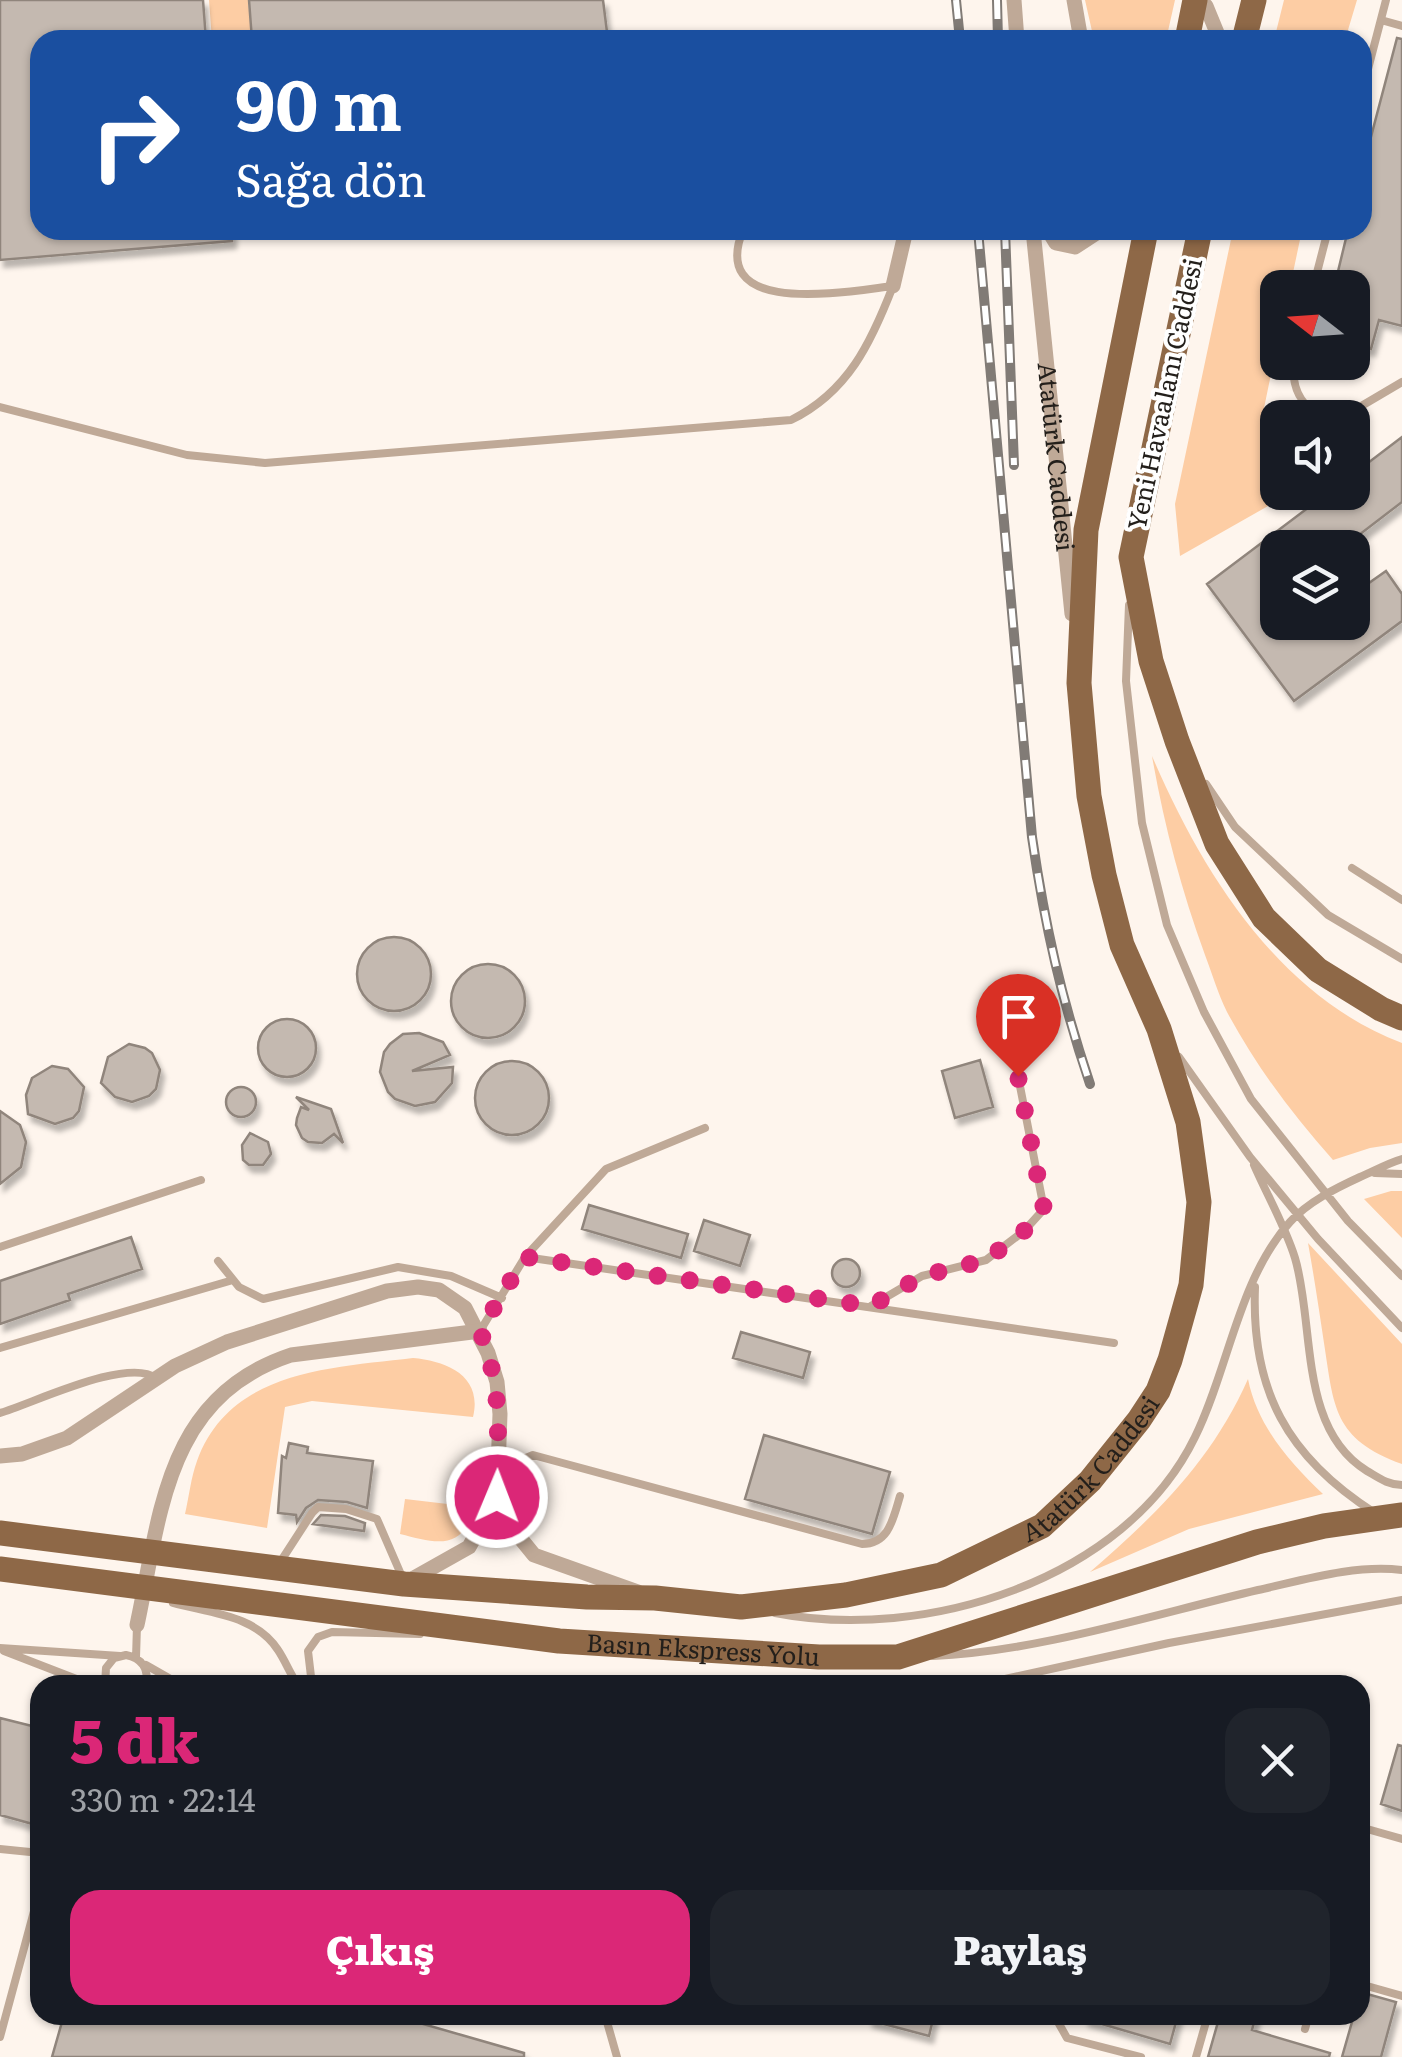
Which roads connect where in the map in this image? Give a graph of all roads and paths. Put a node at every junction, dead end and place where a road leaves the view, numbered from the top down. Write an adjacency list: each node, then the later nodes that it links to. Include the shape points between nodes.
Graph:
1 (1014, 0): 8 (street)
2 (1074, 0): 9 (street)
3 (1197, 0): 10 (main road); 11 (street)
4 (1254, 0): 12 (main road)
5 (1386, 0): 6 (lane)
6 (1380, 20): 7 (lane); 13 (lane)
7 (1402, 26)
8 (1016, 30)
9 (1079, 30)
10 (1190, 30)
11 (1216, 30)
12 (1246, 30)
13 (1372, 52)
14 (739, 240): 23 (lane, via 744,276 794,296)
15 (904, 240): 23 (street)
16 (1034, 240): 28 (street, Atatürk Caddesi)
17 (1054, 240): 18 (street, via 1075,247)
18 (1086, 240)
19 (1144, 240): 28 (main road, Atatürk Caddesi, via 1086,530)
20 (1198, 240): 27 (main road, Yeni Havaalanı Caddesi)
21 (1325, 240): 22 (lane)
22 (1318, 270)
23 (893, 286): 26 (lane, via 872,339 844,381 791,420 265,462 188,455)
24 (1402, 382): 25 (lane)
25 (1370, 401)
26 (0, 407)
27 (1131, 557): 29 (main road, via 1152,662); 45 (lane, via 1126,681 1142,824 1167,925 1251,1099 1348,1222)
28 (1079, 683): 34 (main road, Atatürk Caddesi, via 1104,875 1122,945)
29 (1177, 741): 32 (lane, via 1235,828 1328,915); 33 (main road, via 1217,844 1264,918 1318,970)
30 (1352, 868): 31 (lane)
31 (1402, 900)
32 (1402, 958)
33 (1402, 1018)
34 (1159, 1029): 37 (lane); 73 (main road, Atatürk Caddesi, via 1188,1122 1199,1202 1191,1285 1158,1392 1139,1420 1090,1481 1042,1526 942,1575)
35 (1018, 1076): 49 (lane, via 1044,1209 986,1260 922,1276)
36 (705, 1128): 43 (lane, via 606,1169)
37 (1250, 1157): 50 (lane); 58 (lane, via 1295,1258 1324,1418 1352,1462 1390,1485)
38 (1402, 1159): 39 (lane)
39 (1371, 1173): 40 (lane); 46 (lane, via 1290,1222)
40 (1402, 1174)
41 (201, 1180): 42 (lane)
42 (0, 1247)
43 (525, 1257): 48 (lane); 49 (lane)
44 (218, 1261): 47 (lane)
45 (1402, 1276)
46 (1256, 1278): 63 (lane, via 1259,1362 1284,1425 1331,1479); 73 (lane, via 1195,1438 1171,1475 1110,1538 1039,1581 898,1619 832,1622)
47 (233, 1280): 48 (lane, via 254,1297 273,1299 416,1268); 53 (lane)
48 (502, 1298): 51 (lane)
49 (871, 1306): 52 (lane)
50 (1402, 1328)
51 (480, 1331): 54 (street, via 454,1298 439,1290 402,1289 227,1342); 57 (street, via 497,1382); 74 (street, via 328,1348 264,1364 241,1377 198,1419 176,1457)
52 (1114, 1343)
53 (0, 1348)
54 (156, 1378): 55 (lane, via 138,1371 102,1378); 56 (street, via 67,1438)
55 (0, 1414)
56 (0, 1456)
57 (497, 1470): 59 (lane, via 533,1455 862,1544 884,1536); 60 (street)
58 (1402, 1485)
59 (900, 1496)
60 (497, 1497): 70 (street, via 469,1547); 71 (street, via 534,1555)
61 (1402, 1515): 77 (main road, via 1257,1542)
62 (0, 1516): 65 (main road)
63 (1402, 1527)
64 (0, 1533): 65 (main road, Basın Ekspress Yolu)
65 (83, 1544): 66 (main road, Basın Ekspress Yolu)
66 (277, 1568): 70 (main road, Basın Ekspress Yolu); 70 (lane, via 318,1507 332,1507 378,1519)
67 (0, 1569): 69 (main road, Basın Ekspress Yolu)
68 (1402, 1570): 77 (lane, Basın Ekspress Yolu, via 1379,1567 1282,1584 958,1655)
69 (106, 1584): 75 (main road, Basın Ekspress Yolu); 84 (lane, via 246,1622 272,1642)
70 (404, 1584): 71 (main road, Basın Ekspress Yolu)
71 (655, 1598): 73 (main road, Atatürk Caddesi)
72 (1402, 1600): 79 (lane)
73 (741, 1607)
74 (137, 1625): 78 (lane)
75 (482, 1629): 77 (main road, Basın Ekspress Yolu, via 560,1641); 85 (lane, via 402,1636 332,1632 308,1651)
76 (0, 1649): 78 (lane); 80 (lane)
77 (898, 1657)
78 (131, 1658): 81 (lane, via 106,1668); 82 (lane); 83 (lane)
79 (1034, 1673): 86 (lane); 87 (lane)
80 (66, 1675)
81 (106, 1675)
82 (146, 1675)
83 (162, 1675)
84 (292, 1675)
85 (311, 1675)
86 (1025, 1675)
87 (1038, 1675)
88 (1370, 1830): 89 (lane)
89 (1402, 1838)
90 (0, 1849): 91 (lane)
91 (30, 1852)
92 (30, 1926): 100 (lane)
93 (1370, 1987): 94 (lane)
94 (1402, 1996)
95 (608, 2025): 101 (lane)
96 (1060, 2025): 104 (lane, via 1067,2038)
97 (1205, 2025): 105 (lane)
98 (1306, 2025): 99 (lane)
99 (1305, 2028)
100 (0, 2037)
101 (612, 2042): 102 (lane); 103 (lane)
102 (607, 2057)
103 (617, 2057)
104 (1141, 2057)
105 (1196, 2057)

